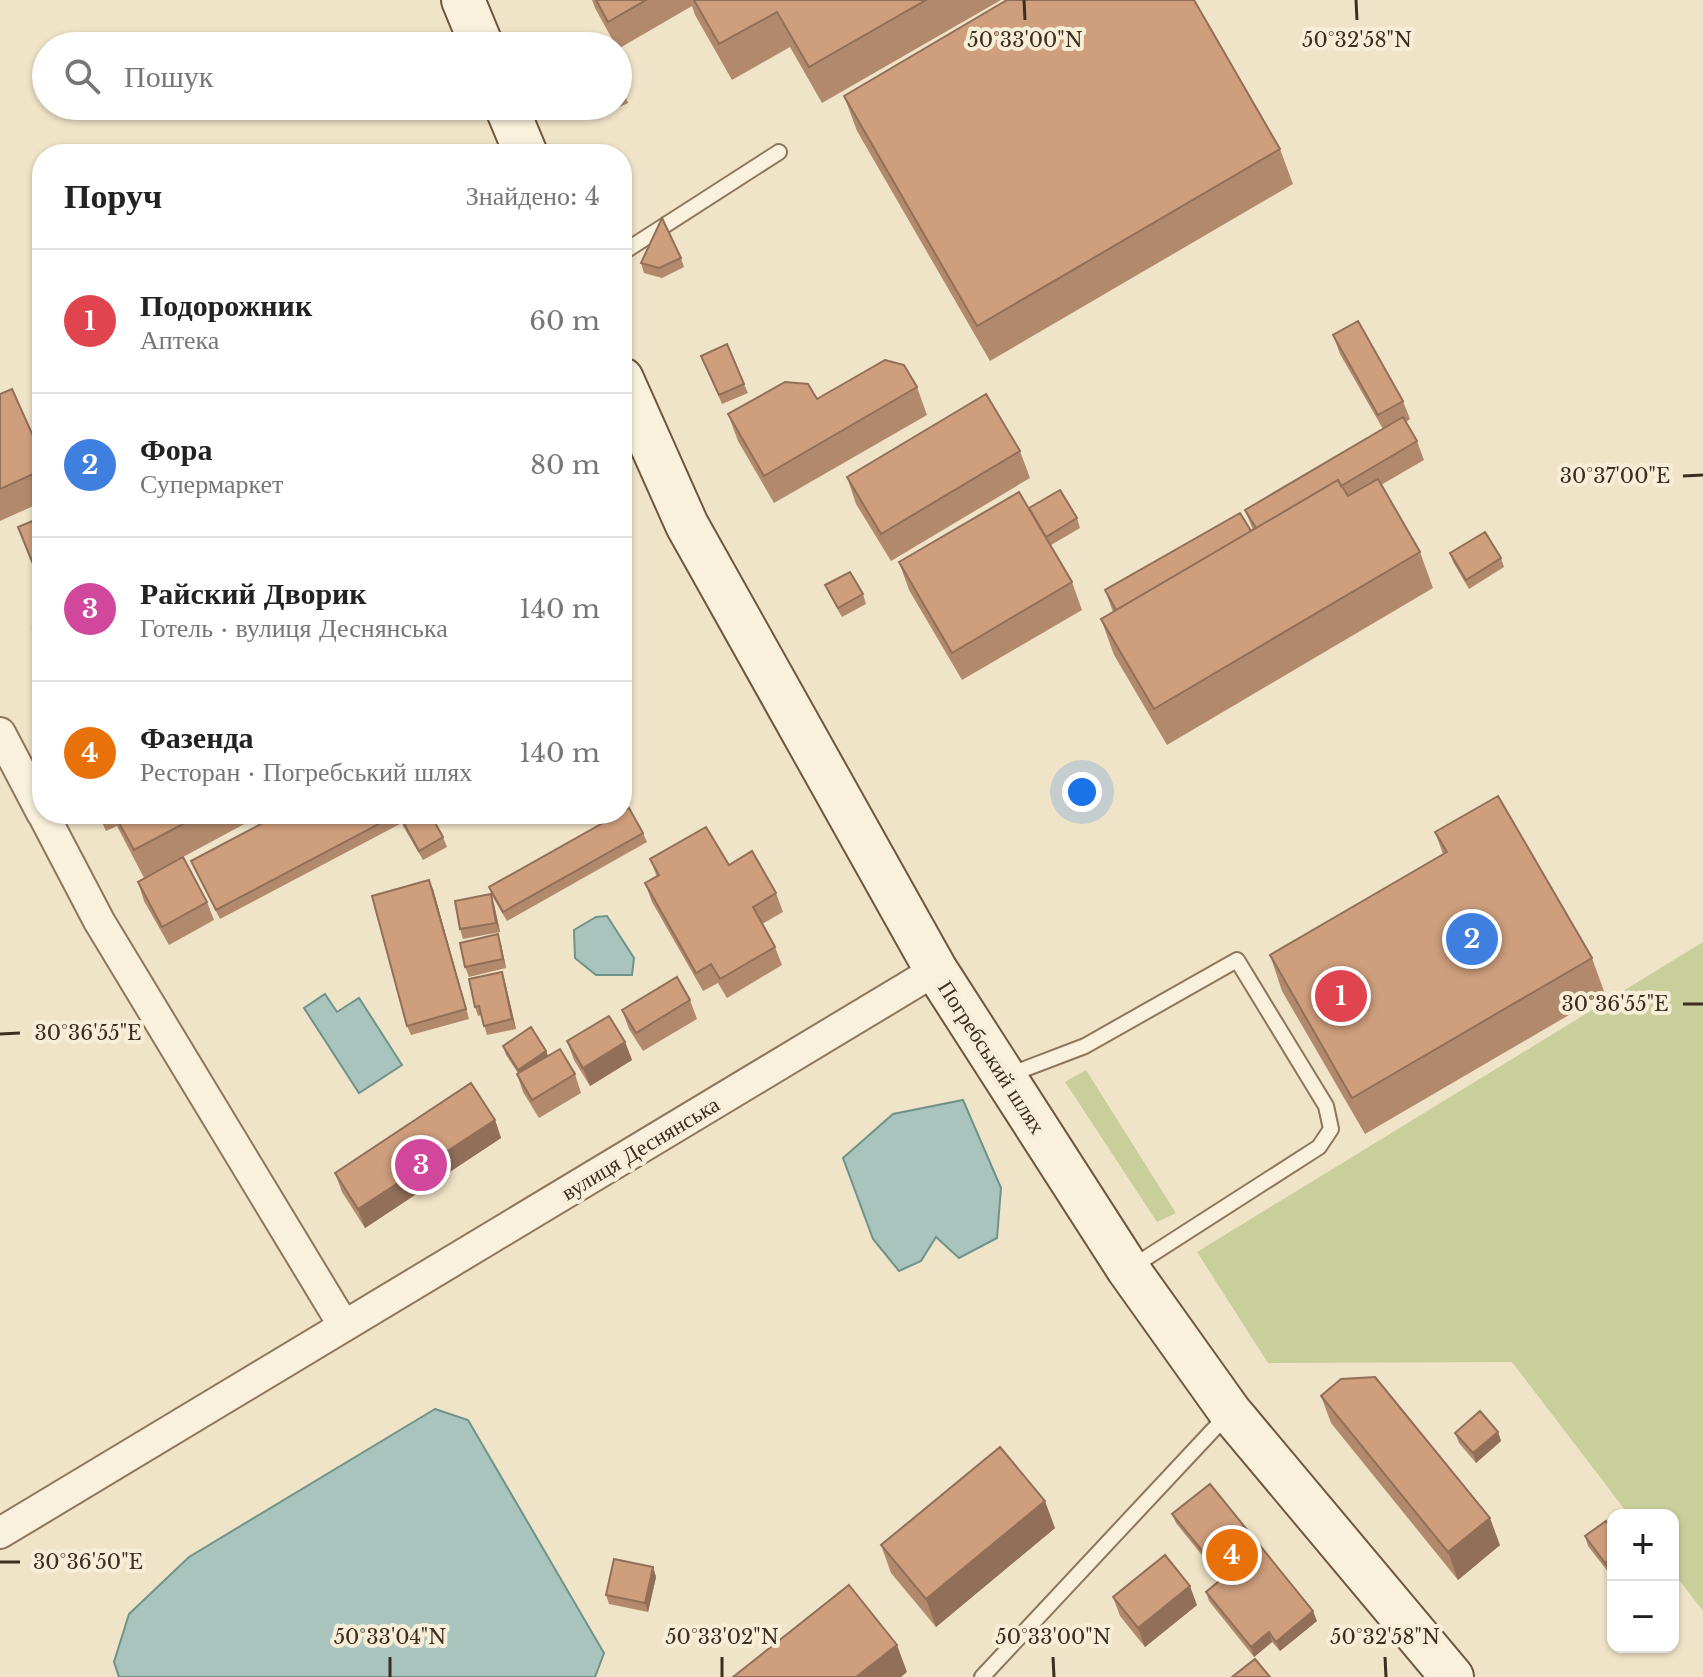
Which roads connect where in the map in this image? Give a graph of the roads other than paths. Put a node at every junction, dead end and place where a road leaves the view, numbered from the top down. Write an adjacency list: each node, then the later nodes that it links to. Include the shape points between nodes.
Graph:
1 (463, 0): 2 (main road)
2 (476, 32)
3 (512, 120): 4 (main road)
4 (522, 144)
5 (779, 152): 6 (lane)
6 (632, 247)
7 (632, 401): 11 (main road, Погребський шлях, via 687,525)
8 (0, 733): 9 (street)
9 (32, 794)
10 (48, 824): 14 (street, via 99,921)
11 (936, 970): 12 (main road, Погребський шлях); 14 (street, вулиця Деснянська)
12 (1005, 1077): 13 (main road, Погребський шлях); 13 (lane, via 1085,1046 1237,960 1326,1106 1331,1129 1319,1147)
13 (1128, 1269): 15 (main road, Погребський шлях)
14 (344, 1326): 16 (street, вулиця Деснянська)
15 (1230, 1412): 17 (lane); 18 (main road, Погребський шлях)
16 (0, 1533)
17 (982, 1677)
18 (1452, 1677)

